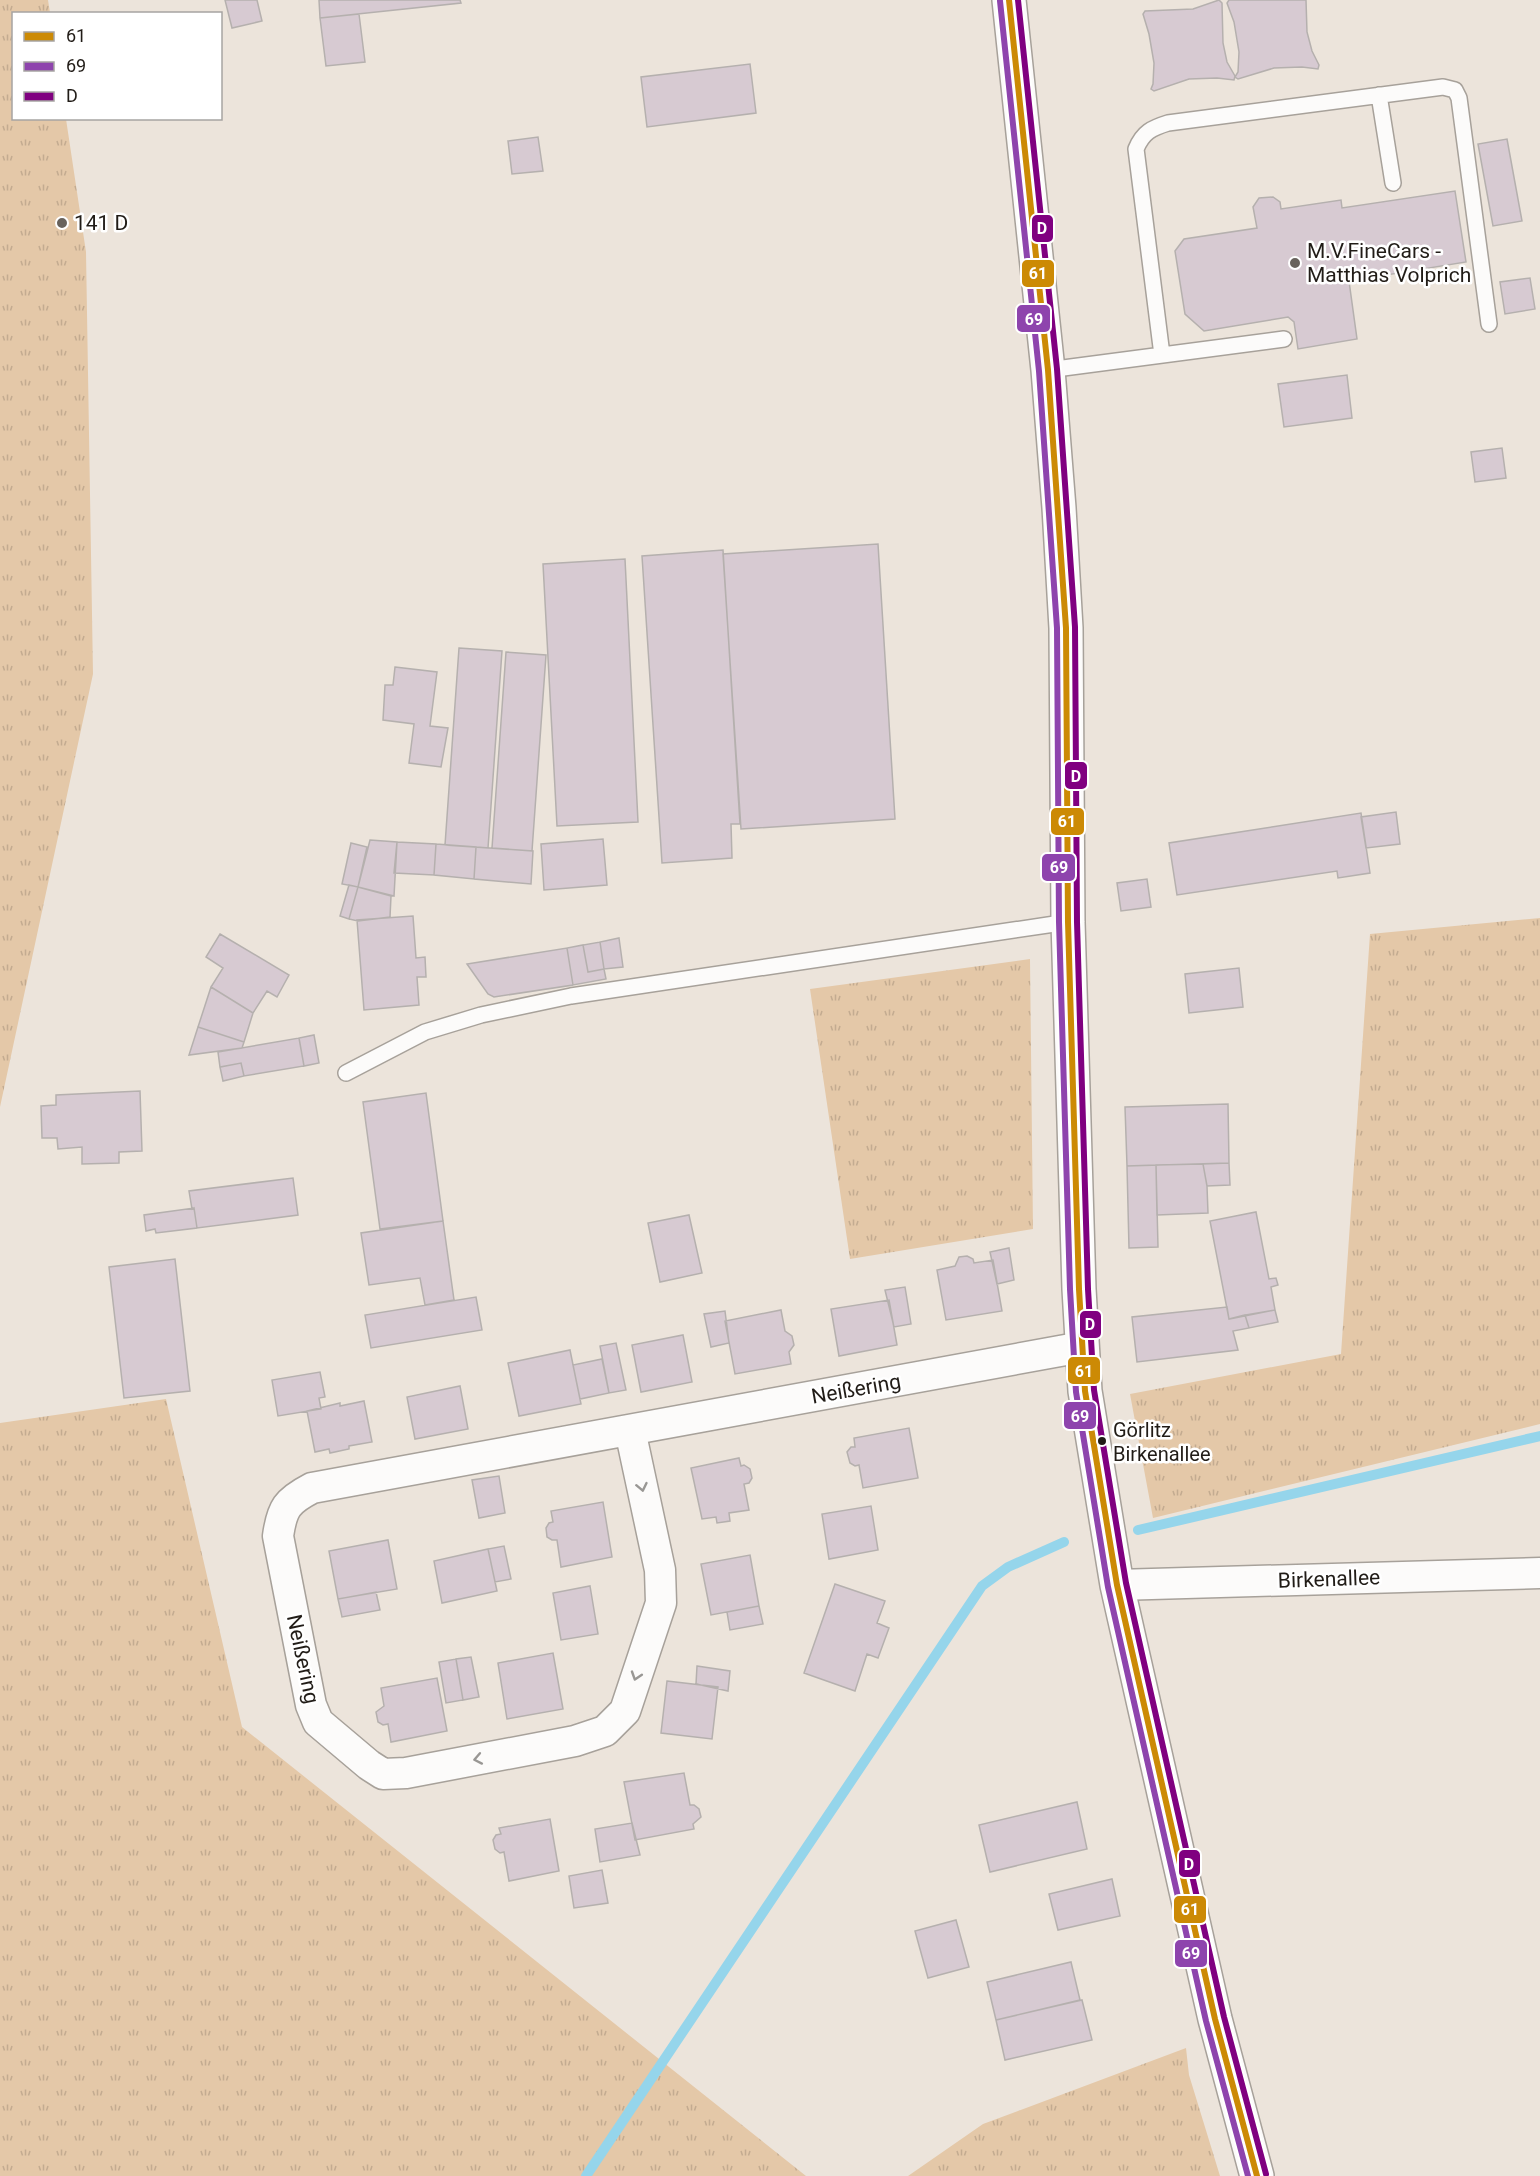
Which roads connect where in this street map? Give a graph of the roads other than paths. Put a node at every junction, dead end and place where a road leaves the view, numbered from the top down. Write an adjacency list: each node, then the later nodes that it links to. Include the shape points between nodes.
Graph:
1 (1010, 0): 7 (street)
2 (1379, 95): 3 (lane); 4 (lane, via 1443,87 1455,90 1459,98); 6 (lane, via 1168,123 1141,137 1136,149)
3 (1392, 183)
4 (1489, 324)
5 (1284, 339): 6 (lane)
6 (1162, 355): 7 (lane)
7 (1048, 370): 8 (street, via 1065,628)
8 (1068, 922): 9 (lane, via 571,996 481,1015 425,1032); 10 (street)
9 (346, 1073)
10 (1082, 1347): 11 (street, Neißering); 13 (street, via 1085,1391)
11 (630, 1430): 11 (street, Neißering, one-way to 11, via 660,1570 661,1603 625,1710 605,1731 564,1743 383,1774 318,1722 311,1706 278,1536 281,1516 294,1497 312,1488)
12 (1540, 1573): 13 (street, Birkenallee)
13 (1117, 1585): 14 (street, via 1215,2019)
14 (1257, 2176)

